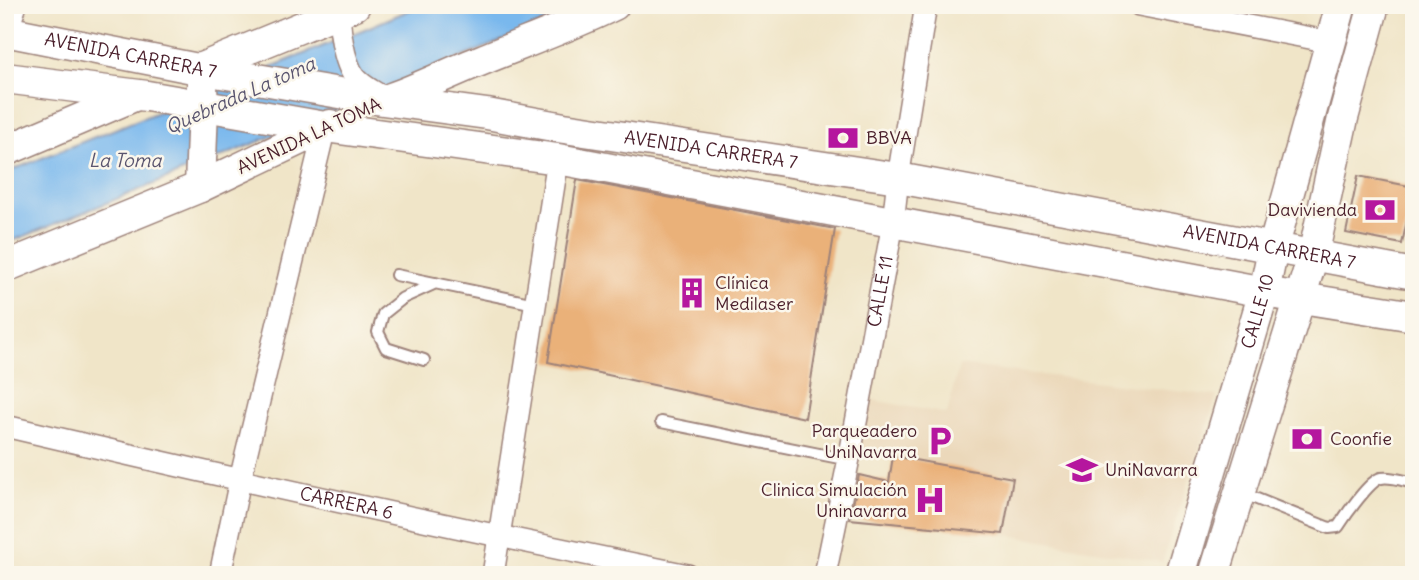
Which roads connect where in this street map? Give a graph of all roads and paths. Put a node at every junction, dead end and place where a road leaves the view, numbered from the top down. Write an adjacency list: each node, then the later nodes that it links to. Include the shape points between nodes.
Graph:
1 (614, 5): 9 (main road, AVENIDA LA TOMA)
2 (926, 5): 19 (street, CALLE 11)
3 (1139, 5): 8 (street)
4 (1341, 5): 8 (main road, CALLE 10)
5 (1374, 5): 22 (main road, CALLE 10)
6 (344, 10): 11 (main road); 13 (street, via 343,48 354,76)
7 (9, 22): 11 (main road, AVENIDA CARRERA 7)
8 (1331, 42): 21 (main road, CALLE 10)
9 (480, 61): 13 (main road, AVENIDA LA TOMA, via 420,88); 14 (main road, via 472,82 475,99)
10 (5, 78): 12 (main road)
11 (203, 83): 12 (main road); 13 (main road, AVENIDA CARRERA 7); 15 (main road, AVENIDA CARRERA 7); 18 (main road)
12 (141, 96): 16 (main road)
13 (381, 98): 14 (main road, AVENIDA CARRERA 7); 15 (main road, AVENIDA LA TOMA)
14 (487, 114): 19 (main road, AVENIDA CARRERA 7)
15 (319, 126): 17 (main road, AVENIDA CARRERA 7); 18 (main road, AVENIDA LA TOMA); 35 (street)
16 (5, 151)
17 (558, 159): 20 (main road, AVENIDA CARRERA 7); 29 (street)
18 (201, 178): 23 (main road, AVENIDA LA TOMA)
19 (898, 178): 20 (street, CALLE 11); 21 (main road, AVENIDA CARRERA 7)
20 (892, 223): 27 (main road, AVENIDA CARRERA 7); 34 (street, CALLE 11)
21 (1273, 249): 22 (main road, AVENIDA CARRERA 7); 27 (main road, CALLE 10)
22 (1312, 256): 24 (main road, AVENIDA CARRERA 7); 28 (main road, CALLE 10)
23 (5, 267)
24 (1414, 274)
25 (396, 275): 26 (lane)
26 (436, 284): 29 (lane); 31 (lane, via 403,298 383,314 378,332 386,348)
27 (1264, 292): 28 (main road, AVENIDA CARRERA 7); 44 (main road, CALLE 10)
28 (1299, 297): 30 (main road, AVENIDA CARRERA 7); 37 (main road, CALLE 10)
29 (535, 304): 38 (street)
30 (1414, 316)
31 (424, 360)
32 (661, 422): 34 (lane)
33 (5, 426): 35 (street, CARRERA 6)
34 (849, 460): 43 (street, CALLE 11)
35 (240, 480): 38 (street, CARRERA 6); 40 (street)
36 (1414, 483): 37 (lane, via 1376,479 1338,527 1329,528)
37 (1239, 492): 45 (main road, CALLE 10)
38 (498, 536): 39 (street, CARRERA 6); 41 (street)
39 (638, 570): 42 (street, CARRERA 6)
40 (219, 575)
41 (493, 575)
42 (688, 575)
43 (825, 575)
44 (1180, 575)
45 (1214, 575)

